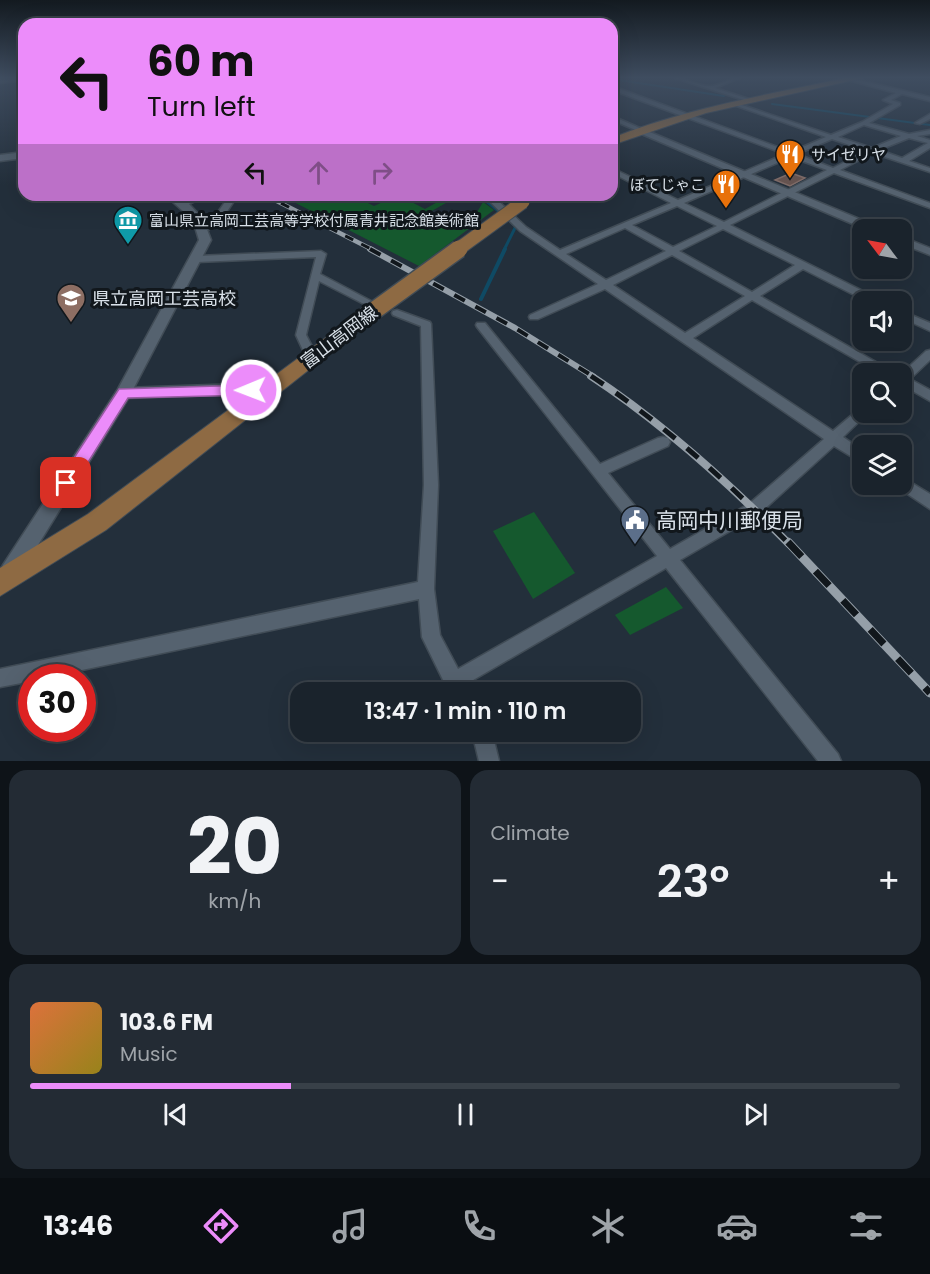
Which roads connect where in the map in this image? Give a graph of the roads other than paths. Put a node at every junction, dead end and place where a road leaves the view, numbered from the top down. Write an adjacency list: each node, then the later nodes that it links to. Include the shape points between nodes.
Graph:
1 (680, 114): 5 (street)
2 (691, 114): 5 (main road)
3 (762, 114): 13 (street)
4 (881, 114): 7 (street)
5 (684, 115): 10 (main road); 17 (street)
6 (930, 116): 9 (street)
7 (869, 120): 12 (street); 13 (street)
8 (618, 121): 10 (street)
9 (918, 123)
10 (640, 130): 14 (main road); 24 (street)
11 (930, 132): 12 (street)
12 (909, 135): 15 (street); 16 (street)
13 (830, 137): 16 (street); 17 (street)
14 (618, 139)
15 (930, 143): 20 (street)
16 (873, 151): 20 (street); 21 (street)
17 (790, 154): 21 (street); 24 (street)
18 (18, 156): 19 (street)
19 (0, 158)
20 (903, 161): 22 (street)
21 (834, 170): 25 (street); 31 (street)
22 (930, 170)
23 (618, 173): 30 (street)
24 (744, 174): 25 (street); 30 (street)
25 (790, 193): 32 (street); 34 (street)
26 (179, 201): 35 (street)
27 (230, 201): 35 (street)
28 (493, 201): 39 (street, via 523,229)
29 (525, 201): 54 (main road, 富山高岡線, bridge)
30 (678, 203): 33 (street); 34 (street)
31 (930, 206)
32 (852, 219)
33 (626, 225): 37 (street); 39 (street)
34 (724, 225): 37 (street); 41 (street)
35 (205, 228): 40 (street)
36 (912, 244): 38 (street)
37 (670, 251): 43 (street); 45 (street)
38 (930, 252)
39 (560, 254): 43 (street)
40 (197, 259): 42 (street, via 321,254); 59 (street)
41 (802, 265): 44 (street); 45 (street)
42 (315, 275): 46 (street); 54 (street, via 301,335)
43 (607, 284): 48 (street); 52 (street)
44 (855, 291)
45 (752, 297): 52 (street); 55 (street)
46 (366, 301)
47 (397, 313): 70 (street, via 426,324 431,485)
48 (534, 317)
49 (912, 319): 51 (street)
50 (481, 325): 65 (street)
51 (930, 327)
52 (685, 338): 62 (street)
53 (930, 354): 56 (street)
54 (312, 358): 58 (main road, 富山高岡線)
55 (871, 363)
56 (912, 370)
57 (912, 385): 60 (street)
58 (271, 388): 59 (street); 69 (main road, 富山高岡線, via 97,522)
59 (124, 393): 69 (street)
60 (930, 396)
61 (852, 422): 62 (street)
62 (835, 438): 64 (street); 68 (street, via 754,509)
63 (663, 442): 65 (street)
64 (852, 450)
65 (598, 471): 68 (street)
66 (912, 490): 67 (street)
67 (930, 502)
68 (666, 558): 73 (street); 76 (street)
69 (2, 583)
70 (426, 589): 71 (street); 72 (street, via 431,638)
71 (0, 678)
72 (456, 682)
73 (467, 682)
74 (484, 742): 75 (street)
75 (489, 761)
76 (831, 761)

